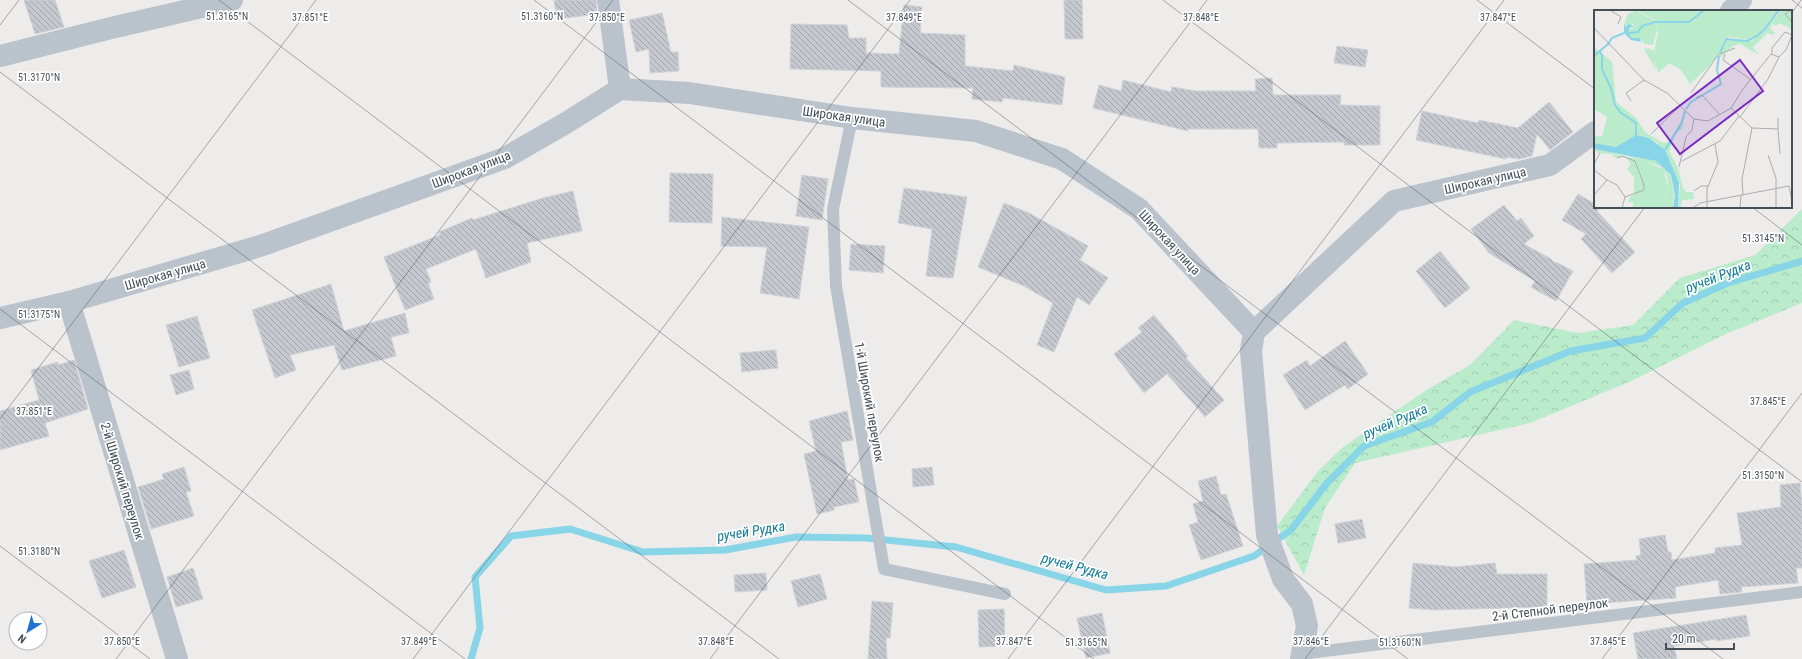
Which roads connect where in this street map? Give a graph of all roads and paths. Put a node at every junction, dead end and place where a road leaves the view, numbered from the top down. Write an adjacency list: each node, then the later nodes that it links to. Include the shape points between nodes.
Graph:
1 (232, 0): 5 (street)
2 (608, 0): 6 (street)
3 (1741, 0): 4 (street)
4 (1731, 10)
5 (0, 56)
6 (620, 89): 7 (street, Широкая улица, via 689,93); 9 (street, Широкая улица, via 505,158 260,246)
7 (852, 118): 11 (street, Широкая улица, via 976,131 1062,159 1139,209); 13 (lane, 1-й Широкий переулок, via 833,209 836,286 884,568)
8 (1594, 133): 11 (street, Широкая улица, via 1550,165 1394,201)
9 (69, 302): 10 (street, Широкая улица); 15 (street, 2-й Широкий переулок)
10 (0, 318)
11 (1254, 332): 14 (street, via 1251,351 1270,544 1283,579 1302,604 1307,626)
12 (1802, 592): 14 (lane, 2-й Степной переулок)
13 (1005, 594)
14 (1301, 656)
15 (177, 659)

